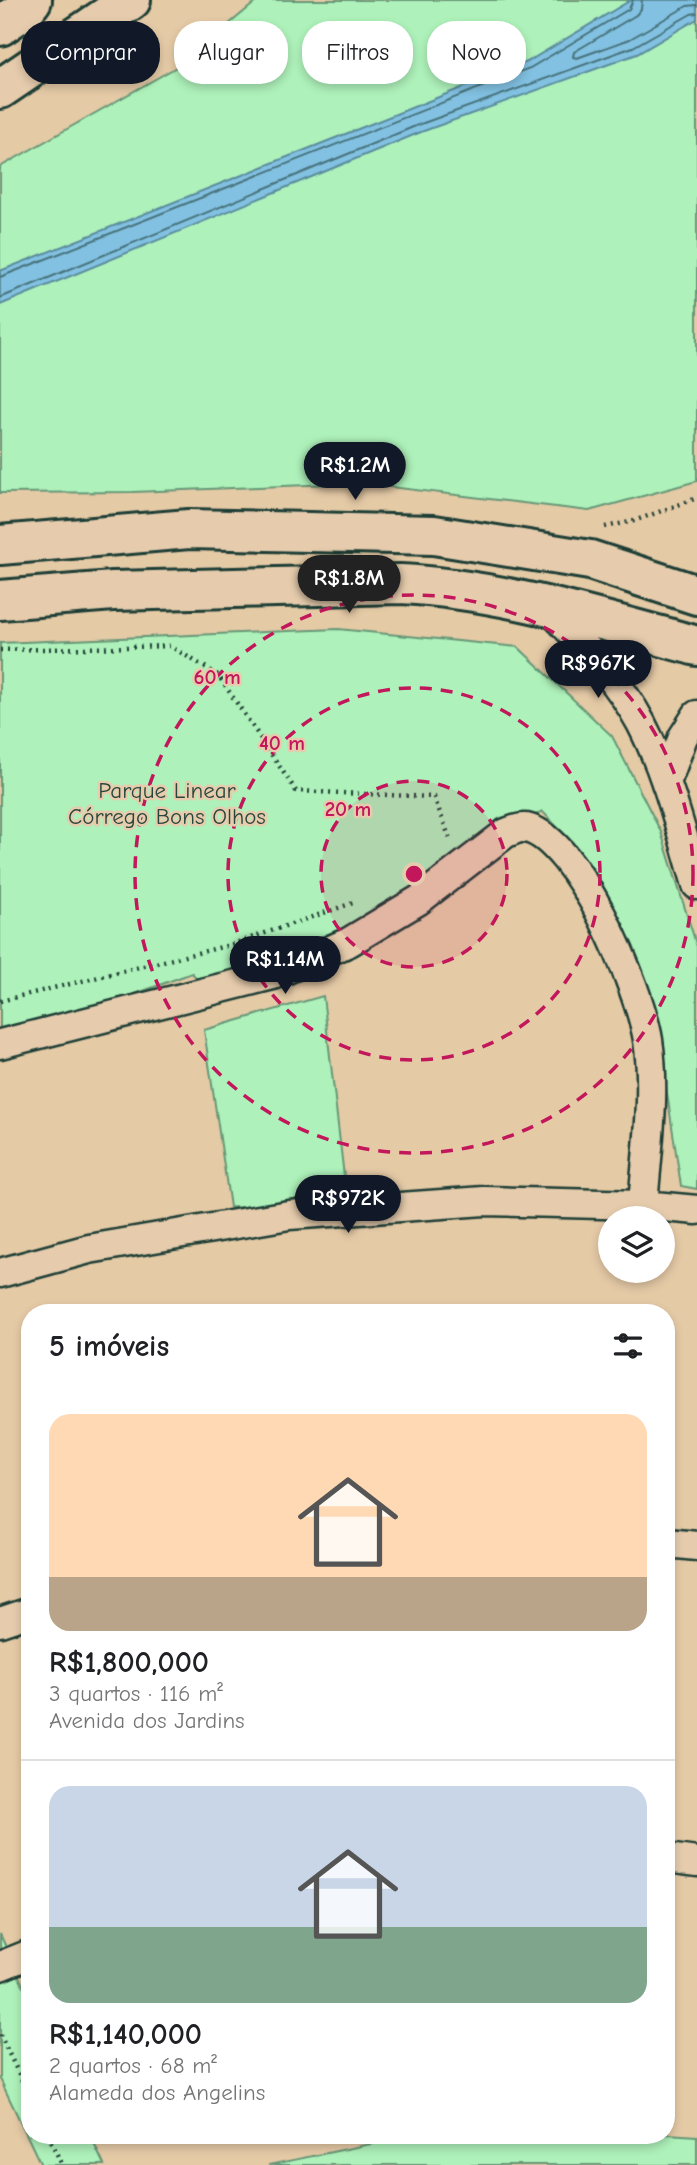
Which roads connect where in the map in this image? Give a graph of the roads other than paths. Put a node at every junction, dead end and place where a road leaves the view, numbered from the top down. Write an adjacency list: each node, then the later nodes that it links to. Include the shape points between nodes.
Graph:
1 (131, 0): 2 (main road)
2 (0, 89)
3 (434, 535): 4 (main road, via 190,530); 5 (main road); 6 (main road, via 590,561)
4 (0, 545)
5 (432, 586): 7 (main road, via 113,591); 8 (main road)
6 (697, 595)
7 (0, 600)
8 (547, 606): 9 (main road); 11 (street, via 621,690)
9 (697, 646)
10 (697, 715): 11 (street, via 683,737)
11 (666, 783): 12 (street)
12 (697, 885)
13 (0, 1044): 14 (street, via 272,975 349,942 419,900 506,833 523,827 555,844 572,867 636,992 648,1040 651,1088)
14 (643, 1205): 15 (street); 16 (street, via 484,1201 289,1215 89,1249)
15 (697, 1210)
16 (0, 1273)
17 (675, 1544): 18 (street)
18 (697, 1546)
19 (21, 1615): 20 (street)
20 (0, 1622)
21 (675, 1859): 22 (street)
22 (697, 1862)
23 (21, 1958): 24 (street)
24 (0, 1966)

